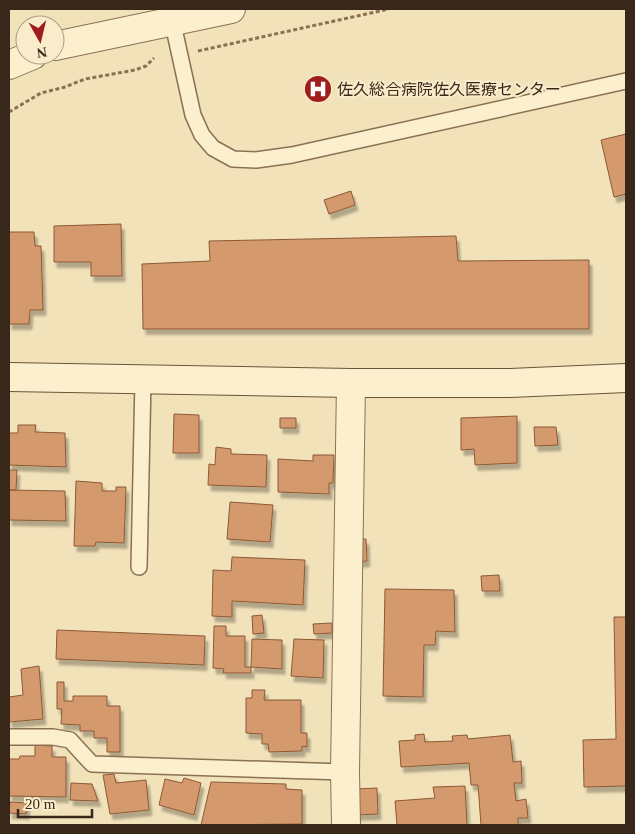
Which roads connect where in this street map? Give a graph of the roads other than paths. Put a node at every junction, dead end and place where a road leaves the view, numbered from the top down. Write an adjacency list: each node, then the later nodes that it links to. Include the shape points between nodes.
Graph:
1 (231, 9): 2 (street)
2 (171, 15): 3 (street); 4 (lane, via 193,116 213,148 233,159 256,160 292,155)
3 (65, 43)
4 (626, 81)
5 (9, 377): 7 (street)
6 (626, 378): 8 (street, via 510,383)
7 (143, 380): 8 (street); 9 (lane)
8 (352, 383): 11 (street)
9 (139, 567)
10 (9, 737): 11 (lane, via 53,736 70,740 92,764)
11 (345, 772): 12 (street)
12 (346, 825)

